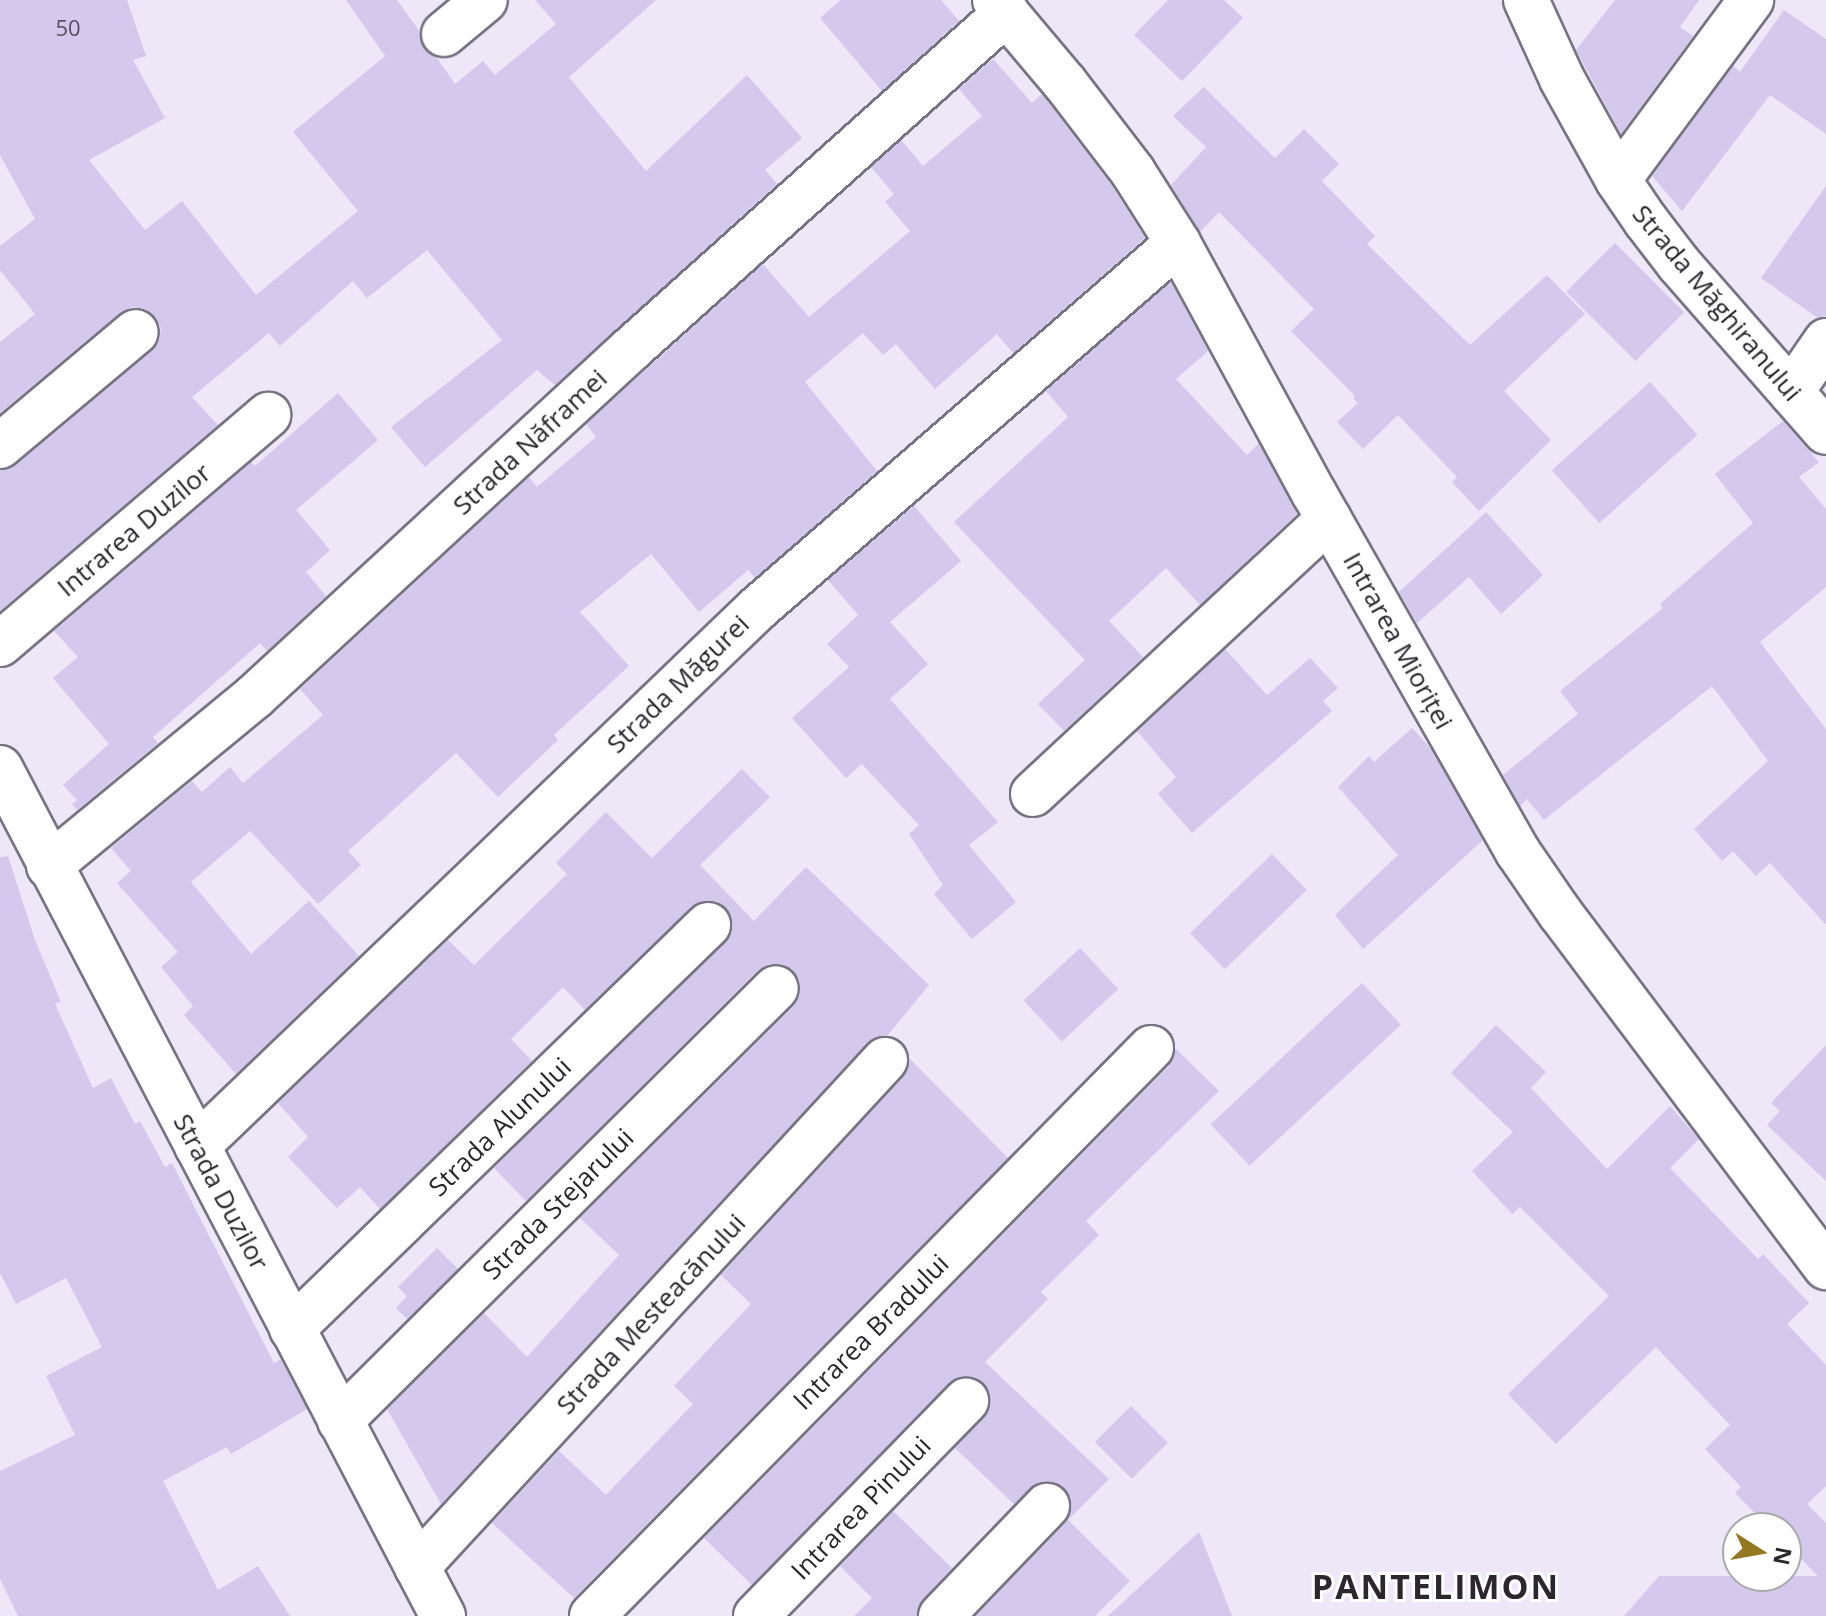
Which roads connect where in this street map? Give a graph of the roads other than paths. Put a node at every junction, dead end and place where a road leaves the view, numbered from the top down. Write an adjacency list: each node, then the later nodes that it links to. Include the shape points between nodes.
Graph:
1 (485, 0): 5 (street)
2 (1526, 0): 6 (street, Strada Măghiranului)
3 (1751, 0): 6 (street)
4 (1000, 6): 7 (street, Intrarea Mioriței, via 1133,172); 18 (street, Strada Năframei, via 254,697)
5 (444, 34)
6 (1618, 180): 10 (street, Strada Măghiranului, via 1679,264)
7 (1178, 243): 14 (street, Intrarea Mioriței); 23 (street, Strada Măgurei, via 758,608)
8 (136, 332): 13 (street)
9 (1826, 341): 10 (street)
10 (1791, 392): 12 (street, Strada Măghiranului)
11 (268, 415): 15 (street, Intrarea Duzilor)
12 (1826, 432)
13 (0, 446)
14 (1329, 519): 17 (street); 24 (street, Intrarea Mioriței, via 1518,852)
15 (0, 644)
16 (0, 768): 18 (street, Strada Duzilor)
17 (1033, 794)
18 (49, 866): 23 (street, Strada Duzilor)
19 (708, 925): 25 (street, Strada Alunului)
20 (776, 988): 27 (street, Strada Stejarului)
21 (1151, 1048): 31 (street, Intrarea Bradului)
22 (885, 1060): 29 (street, Strada Mesteacănului)
23 (197, 1146): 25 (street, Strada Duzilor)
24 (1826, 1267)
25 (292, 1329): 27 (street, Strada Duzilor)
26 (966, 1401): 32 (street, Intrarea Pinului)
27 (340, 1421): 29 (street, Strada Duzilor)
28 (1047, 1506): 33 (street)
29 (417, 1567): 30 (street, Strada Duzilor)
30 (443, 1616)
31 (592, 1616)
32 (756, 1616)
33 (941, 1616)

